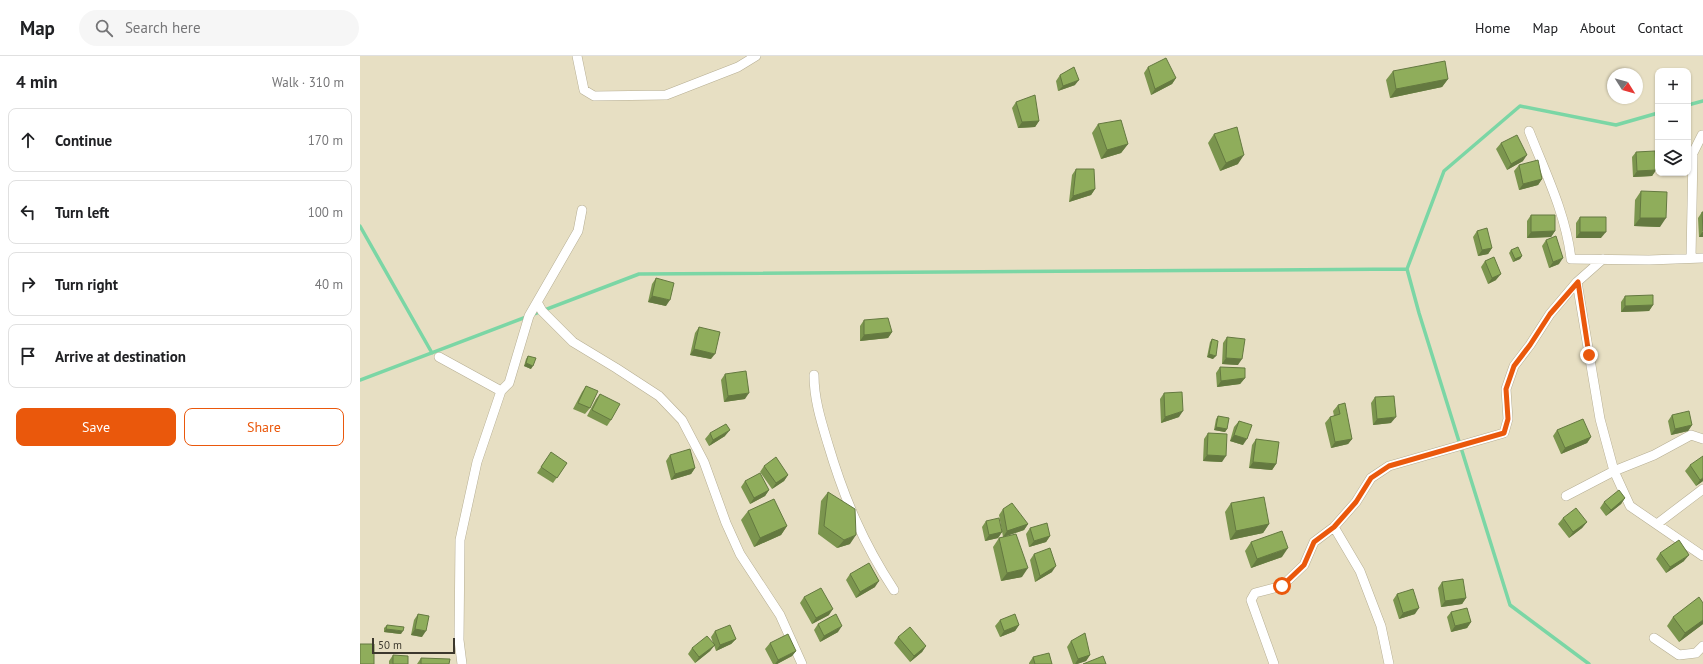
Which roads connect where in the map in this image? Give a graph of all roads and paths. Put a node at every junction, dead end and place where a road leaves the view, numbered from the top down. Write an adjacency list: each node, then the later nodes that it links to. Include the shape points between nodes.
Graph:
1 (576, 56): 2 (street, via 584,90 594,96 666,95 738,67)
2 (756, 56)
3 (1529, 131): 8 (street, via 1558,204 1571,259)
4 (1702, 135): 6 (street, via 1693,153)
5 (582, 210): 10 (street, via 578,231)
6 (1691, 258): 7 (street); 8 (street)
7 (1703, 258)
8 (1603, 259): 9 (street)
9 (1578, 282): 15 (street, via 1600,419); 19 (street, via 1550,314 1514,366 1506,389 1508,419 1504,433 1389,466 1371,478 1356,502)
10 (537, 302): 13 (street, via 529,316 509,384); 25 (street, via 542,311 573,342 659,396 682,420 704,462 740,554 780,615)
11 (439, 357): 13 (street)
12 (814, 376): 21 (street, via 819,413 841,487 877,565)
13 (502, 391): 24 (street, via 477,462 460,540)
14 (1703, 439): 15 (street, via 1691,435 1654,455)
15 (1614, 471): 17 (street); 18 (street, via 1630,506)
16 (1703, 490): 18 (street)
17 (1566, 496)
18 (1657, 524): 20 (street)
19 (1334, 527): 26 (street, via 1314,542 1304,565 1282,586 1256,593 1251,600); 27 (street, via 1360,571 1381,626)
20 (1703, 556)
21 (894, 590)
22 (1654, 638): 23 (street, via 1679,655 1696,653)
23 (1703, 646)
24 (462, 664)
25 (802, 664)
26 (1274, 664)
27 (1390, 664)

